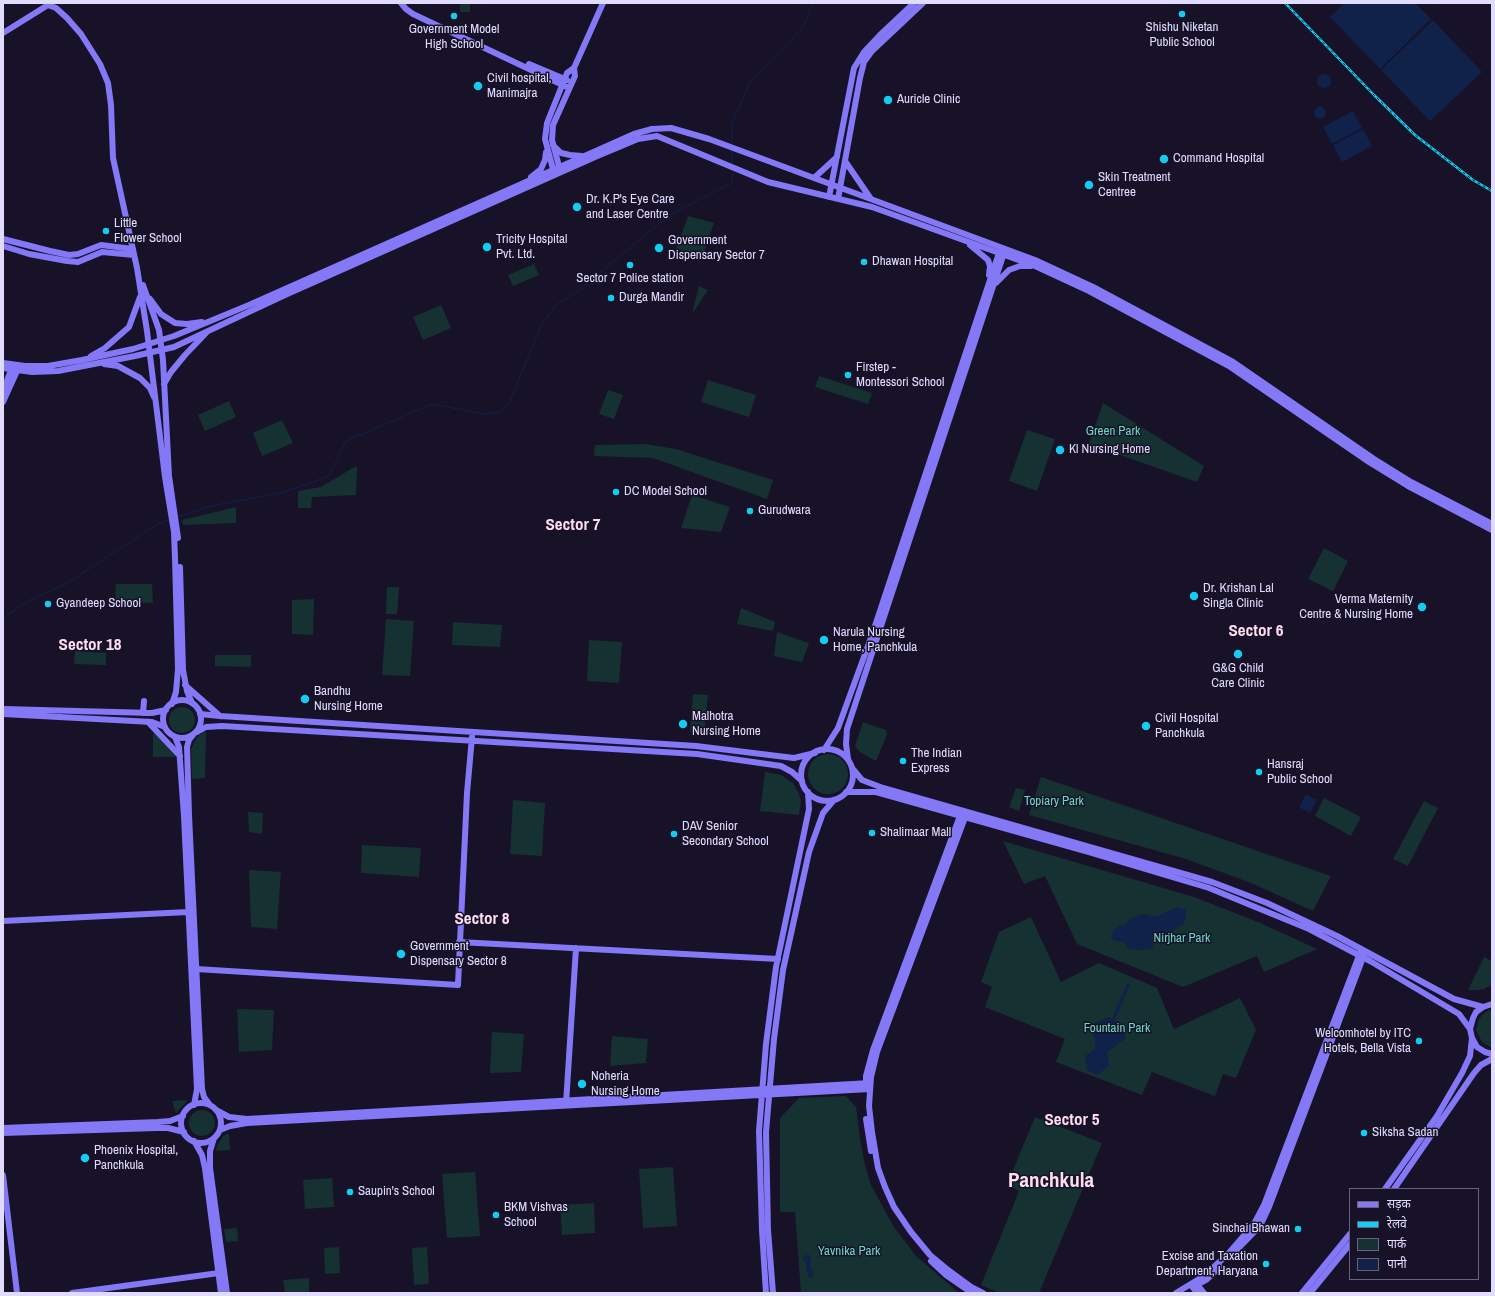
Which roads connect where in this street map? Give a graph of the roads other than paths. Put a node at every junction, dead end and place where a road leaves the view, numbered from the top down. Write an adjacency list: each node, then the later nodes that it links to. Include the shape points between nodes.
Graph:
1 (401, 3): 10 (street, via 413,14)
2 (603, 3): 8 (street)
3 (914, 3): 14 (street, via 864,52 854,68)
4 (923, 3): 15 (street, via 872,51 864,62)
5 (48, 4): 6 (street); 28 (street, via 56,8 81,34 100,64 108,83 113,158)
6 (4, 31)
7 (529, 64): 9 (street)
8 (574, 68): 9 (street); 11 (street, via 575,76)
9 (564, 78): 10 (street); 11 (street)
10 (562, 85): 11 (street); 12 (street, via 547,122 545,139)
11 (571, 85): 12 (street, via 553,125)
12 (550, 146): 13 (street, via 561,153); 16 (street); 17 (street); 19 (street, via 541,169)
13 (584, 156): 16 (street); 18 (street, via 634,134 652,129 671,128)
14 (838, 157): 18 (street); 20 (street)
15 (845, 161): 21 (street); 24 (street)
16 (560, 170): 17 (street); 22 (street, via 638,139 657,136 768,182)
17 (553, 172): 19 (street); 34 (street)
18 (814, 178): 20 (street)
19 (523, 183): 33 (street)
20 (832, 185): 21 (street); 22 (street)
21 (840, 188): 23 (street); 24 (street)
22 (829, 197): 23 (street)
23 (838, 199): 26 (street, via 872,207)
24 (871, 199): 29 (street)
25 (3, 239): 28 (street, via 69,255 101,244)
26 (965, 241): 29 (street); 31 (street, via 988,260)
27 (3, 246): 28 (street, via 30,254 78,262 102,252)
28 (133, 252): 32 (street)
29 (1003, 252): 30 (street); 31 (street); 50 (street, via 1035,260 1093,287 1233,362 1399,474)
30 (1034, 266): 31 (street, via 1020,266 1009,270); 51 (street, via 1089,291 1229,366 1369,462 1408,486)
31 (991, 285): 52 (street)
32 (143, 293): 33 (street, via 161,314 175,323); 35 (street, via 159,330); 36 (street); 39 (street, via 130,328 105,348)
33 (211, 321): 35 (street)
34 (209, 330): 37 (street, via 174,347); 44 (street, via 180,361)
35 (160, 340): 36 (street); 37 (street)
36 (149, 344): 38 (street); 39 (street)
37 (161, 350): 38 (street); 44 (street)
38 (150, 352): 41 (street); 47 (street)
39 (82, 360): 40 (street, via 48,366)
40 (3, 363)
41 (101, 363): 43 (street, via 58,371); 47 (street, via 118,366 140,378 150,388)
42 (3, 368): 43 (street)
43 (14, 370): 45 (street); 46 (street)
44 (164, 385): 48 (street)
45 (3, 391)
46 (3, 402)
47 (157, 402): 48 (street, via 165,477)
48 (172, 510): 49 (street)
49 (174, 523): 53 (street, via 180,566); 56 (street, via 178,669)
50 (1492, 524)
51 (1492, 530)
52 (902, 555): 69 (street, via 838,728); 72 (street, via 847,729)
53 (185, 685): 55 (street); 62 (street)
54 (144, 701): 59 (street)
55 (192, 703): 56 (street, via 182,700); 61 (street)
56 (172, 704): 58 (street)
57 (3, 709): 59 (street)
58 (166, 710): 59 (street); 64 (street)
59 (143, 713)
60 (3, 714): 63 (street)
61 (200, 714): 62 (street); 66 (street, via 201,724)
62 (220, 716): 65 (street)
63 (148, 722): 64 (street); 71 (street)
64 (165, 726): 67 (street)
65 (473, 732): 68 (street); 70 (street, via 696,746 794,758)
66 (195, 734): 67 (street, via 184,738); 68 (street, via 206,727 222,726); 85 (street, via 187,747)
67 (175, 737): 71 (street)
68 (472, 740): 74 (street, via 697,754 781,766); 81 (street)
69 (824, 750): 70 (street); 72 (street, via 840,752)
70 (814, 753): 74 (street, via 802,768)
71 (180, 756): 79 (street)
72 (848, 760): 73 (street)
73 (852, 768): 76 (street, via 852,781); 78 (street, via 862,780)
74 (802, 781): 75 (street)
75 (808, 792): 77 (street, via 820,800); 84 (street, via 809,809)
76 (846, 792): 77 (street); 78 (street, via 876,792)
77 (834, 800): 94 (street, via 823,813 809,852 793,921 783,970)
78 (964, 814): 83 (street, via 1209,888); 92 (street, via 877,1052)
79 (188, 912): 80 (street); 96 (street, via 197,1089)
80 (3, 922)
81 (459, 942): 82 (street); 85 (street, via 458,984)
82 (576, 948): 84 (street); 95 (street)
83 (1363, 953): 87 (street, via 1454,999); 88 (street, via 1459,1014); 112 (street, via 1260,1226)
84 (778, 959): 93 (street)
85 (196, 969): 97 (street, via 202,1089)
86 (1492, 1004): 87 (street)
87 (1483, 1007): 88 (street, via 1476,1012)
88 (1470, 1029): 89 (street)
89 (1472, 1038): 90 (street, via 1477,1047); 107 (street, via 1470,1056 1462,1073 1437,1116)
90 (1492, 1054)
91 (1492, 1059): 108 (street, via 1481,1064 1474,1073)
92 (868, 1086): 94 (street); 113 (street, via 869,1112 878,1168 894,1207 930,1255)
93 (762, 1092): 94 (street); 95 (street); 118 (street, via 759,1131 763,1275)
94 (769, 1092): 119 (street, via 766,1174)
95 (566, 1103): 98 (street, via 247,1119 229,1117); 101 (street, via 247,1124)
96 (194, 1105): 97 (street); 99 (street)
97 (210, 1105): 98 (street)
98 (216, 1110): 101 (street, via 221,1118)
99 (183, 1116): 100 (street, via 158,1122); 102 (street)
100 (3, 1128)
101 (220, 1130): 104 (street)
102 (184, 1132): 103 (street, via 156,1128); 105 (street)
103 (3, 1133)
104 (214, 1138): 105 (street, via 202,1142); 117 (street, via 210,1151 210,1168)
105 (194, 1141): 111 (street, via 202,1155 205,1168)
106 (3, 1175): 114 (street)
107 (1386, 1188)
108 (1395, 1188)
109 (1349, 1235): 123 (street)
110 (1349, 1245): 124 (street)
111 (219, 1273): 115 (street); 116 (street)
112 (1195, 1286): 120 (street); 121 (street); 122 (street)
113 (978, 1292)
114 (18, 1293)
115 (72, 1293)
116 (221, 1293)
117 (227, 1293)
118 (766, 1293)
119 (773, 1293)
120 (1176, 1293)
121 (1184, 1293)
122 (1204, 1293)
123 (1302, 1293)
124 (1310, 1293)

